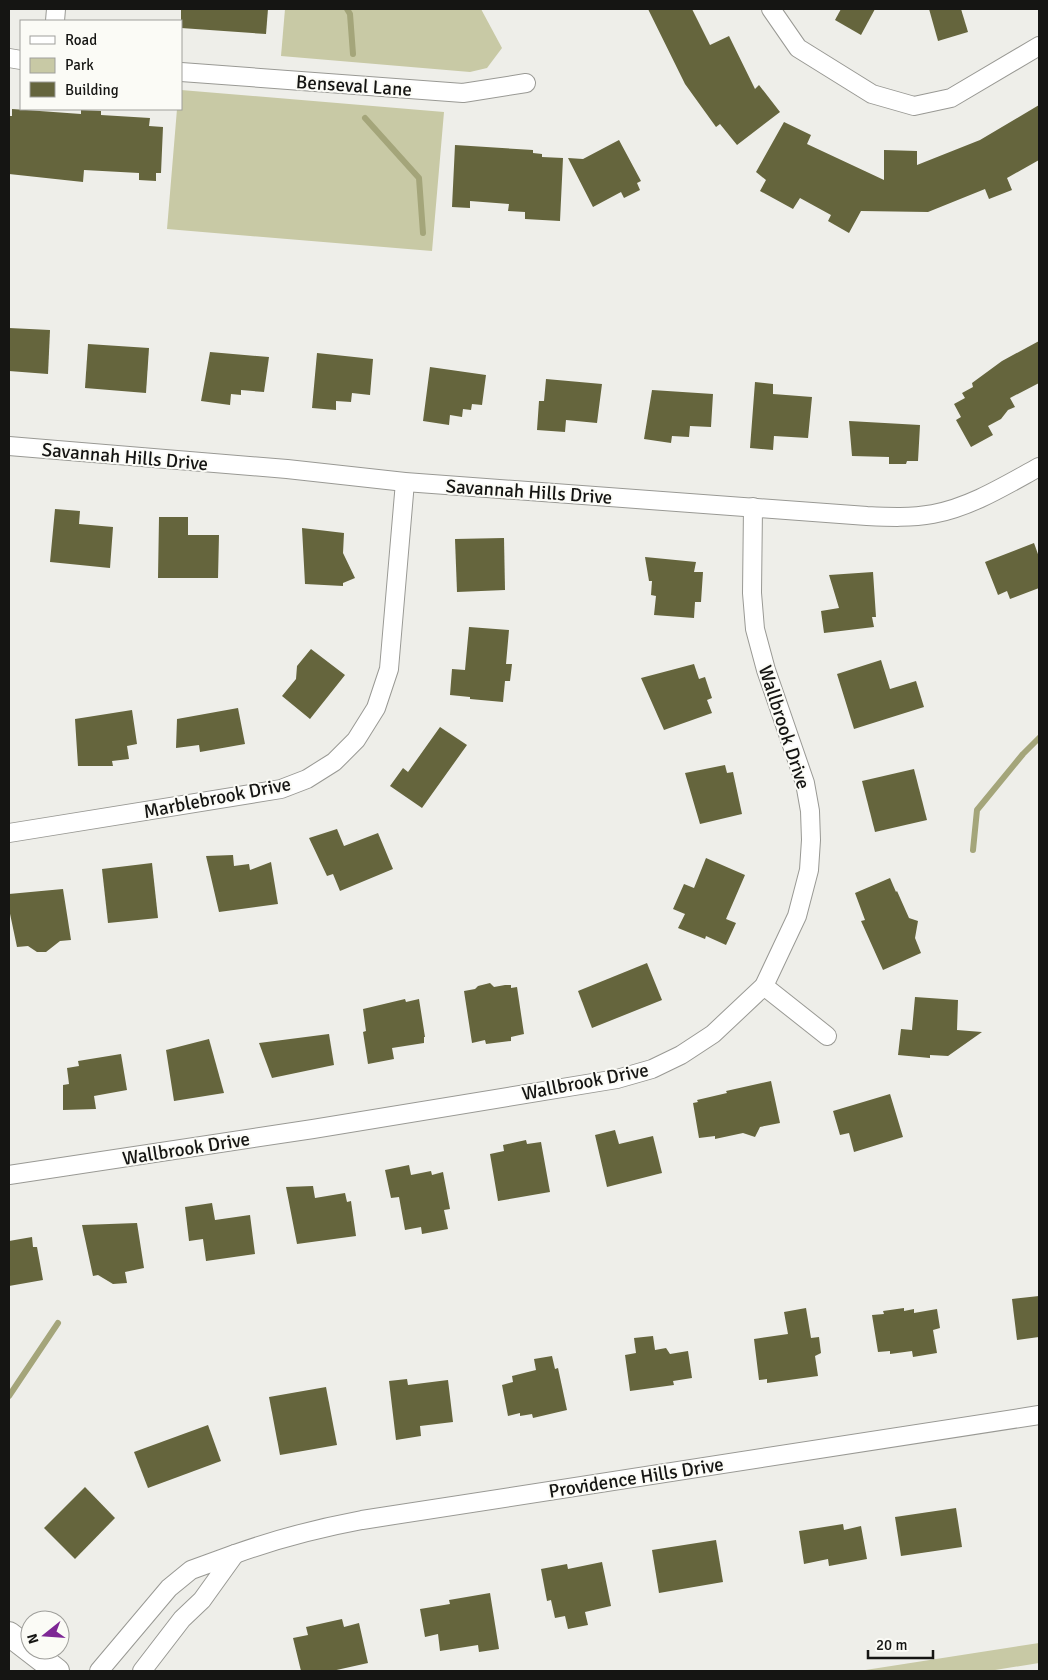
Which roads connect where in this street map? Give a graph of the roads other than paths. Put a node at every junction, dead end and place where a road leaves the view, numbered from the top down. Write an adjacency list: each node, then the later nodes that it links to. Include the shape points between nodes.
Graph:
1 (771, 9): 2 (street, via 798,48 872,94 914,106 951,98)
2 (1039, 46)
3 (182, 72): 4 (street, Benseval Lane, via 463,93)
4 (526, 83)
5 (9, 446): 7 (street, Savannah Hills Drive)
6 (1039, 467): 8 (street, Savannah Hills Drive, via 992,493 954,508 913,517)
7 (405, 482): 8 (street, Savannah Hills Drive); 9 (street, Marblebrook Drive, via 389,670 376,708 356,740 334,762 307,779 281,789)
8 (753, 507): 10 (street, Wallbrook Drive, via 752,593 756,629 766,670 805,784 811,840 809,870 797,916)
9 (9, 833)
10 (764, 986): 11 (street); 12 (street, Wallbrook Drive, via 713,1034 681,1055 652,1069 617,1079)
11 (827, 1036)
12 (9, 1176)
13 (1039, 1415): 14 (street, Providence Hills Drive, via 362,1520 318,1528)
14 (235, 1554): 17 (street, Providence Hills Drive, via 191,1570 169,1588); 18 (street, via 202,1600 182,1619)
15 (9, 1634): 16 (street)
16 (57, 1671)
17 (99, 1671)
18 (142, 1671)

